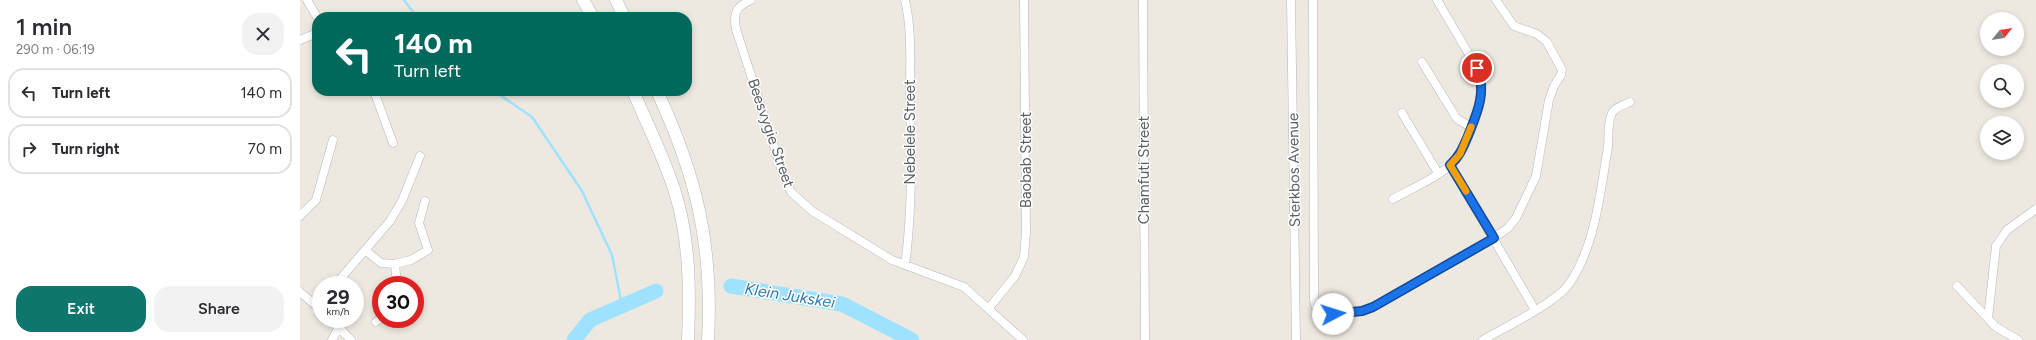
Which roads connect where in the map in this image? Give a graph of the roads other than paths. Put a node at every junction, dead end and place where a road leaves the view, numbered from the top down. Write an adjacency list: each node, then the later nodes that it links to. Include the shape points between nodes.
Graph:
1 (306, 0): 13 (street)
2 (583, 0): 14 (main road)
3 (592, 0): 15 (main road)
4 (616, 0): 16 (main road)
5 (751, 0): 38 (street, Beesvygie Street, via 735,10 734,19 782,171 792,192 812,211 892,260)
6 (905, 0): 38 (street, Nebelele Street, via 909,33 911,149)
7 (1024, 0): 44 (street, Baobab Street, via 1024,257 1015,276)
8 (1143, 0): 54 (street, Chamfuti Street)
9 (1291, 0): 55 (street, Sterkbos Avenue)
10 (1313, 0): 35 (street, via 1314,291 1315,305 1318,309 1333,314 1362,311 1373,307)
11 (1437, 0): 25 (street, via 1481,78 1481,98)
12 (1496, 0): 35 (street, via 1514,26 1537,34 1547,42 1562,70 1549,100 1536,176 1516,218 1508,228)
13 (314, 12)
14 (590, 12)
15 (598, 12)
16 (622, 12)
17 (312, 35): 18 (street)
18 (300, 40)
19 (1422, 62): 25 (street, via 1457,119)
20 (376, 96): 27 (street)
21 (635, 96): 51 (main road, via 677,200 690,289)
22 (659, 96): 52 (main road, via 688,165 702,217 708,254)
23 (1630, 102): 45 (street, via 1614,110 1611,117 1591,235 1580,263 1564,291)
24 (1402, 113): 30 (street)
25 (1471, 127): 29 (street, via 1460,154)
26 (333, 140): 34 (street, via 316,200)
27 (393, 143)
28 (420, 156): 36 (street, via 402,201)
29 (1450, 165): 30 (street); 35 (street)
30 (1438, 173): 31 (street)
31 (1392, 199)
32 (425, 201): 37 (street, via 419,223 428,250 411,260)
33 (2036, 209): 46 (street, via 2007,230 1996,246)
34 (300, 216)
35 (1494, 238): 45 (street)
36 (366, 250): 37 (street, via 381,263); 39 (street)
37 (395, 264): 40 (street)
38 (905, 265): 44 (street, Beesvygie Street, via 964,287)
39 (343, 276)
40 (396, 276)
41 (1957, 286): 46 (street)
42 (300, 292): 43 (street)
43 (312, 300)
44 (989, 308): 53 (street, Beesvygie Street)
45 (1535, 310): 56 (street)
46 (1988, 318): 57 (street, via 2002,331)
47 (338, 328): 49 (street)
48 (340, 328): 50 (street)
49 (332, 340)
50 (351, 340)
51 (688, 340)
52 (708, 340)
53 (1023, 340)
54 (1145, 340)
55 (1296, 340)
56 (1483, 340)
57 (2018, 340)

